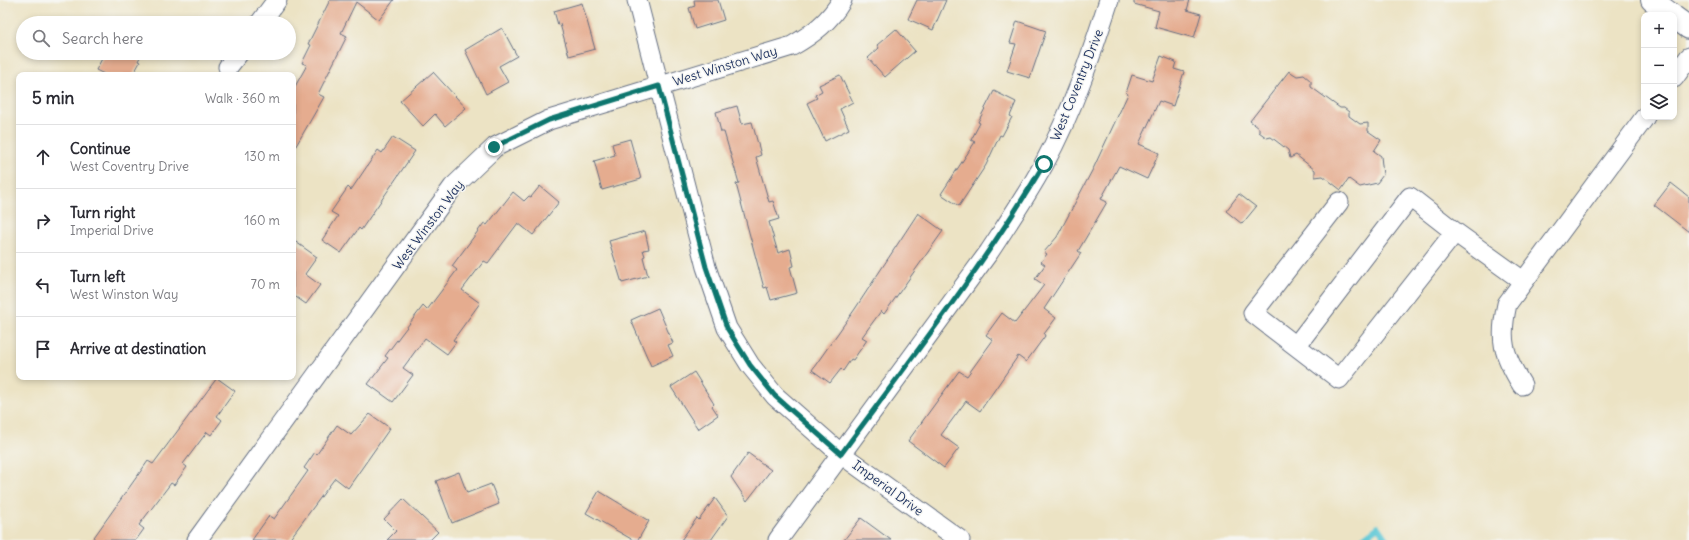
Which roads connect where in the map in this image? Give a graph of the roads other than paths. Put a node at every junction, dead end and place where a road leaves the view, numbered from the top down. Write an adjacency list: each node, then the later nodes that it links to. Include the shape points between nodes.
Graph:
1 (277, 0): 7 (street)
2 (637, 0): 12 (street, Imperial Drive)
3 (842, 0): 12 (street, West Winston Way, via 823,25 792,46)
4 (1109, 0): 19 (street, West Coventry Drive, via 1091,57 1070,110 1030,188 989,252)
5 (1652, 0): 6 (main road)
6 (1668, 12)
7 (265, 16)
8 (1677, 19): 9 (main road)
9 (1689, 28)
10 (1689, 58): 11 (street)
11 (1677, 74)
12 (659, 86): 19 (street, Imperial Drive, via 706,267 727,328 750,365 775,396); 20 (street, West Winston Way, via 549,120 494,147 453,187)
13 (1643, 120): 16 (street)
14 (1339, 202): 17 (street, via 1253,313)
15 (1455, 232): 16 (street); 17 (street, via 1338,378); 17 (street, via 1410,197)
16 (1523, 281): 18 (street, via 1507,304 1503,323 1504,347 1509,364)
17 (1296, 346)
18 (1522, 385)
19 (841, 454): 21 (street, West Coventry Drive); 22 (street, Imperial Drive)
20 (196, 540)
21 (778, 540)
22 (960, 540)

